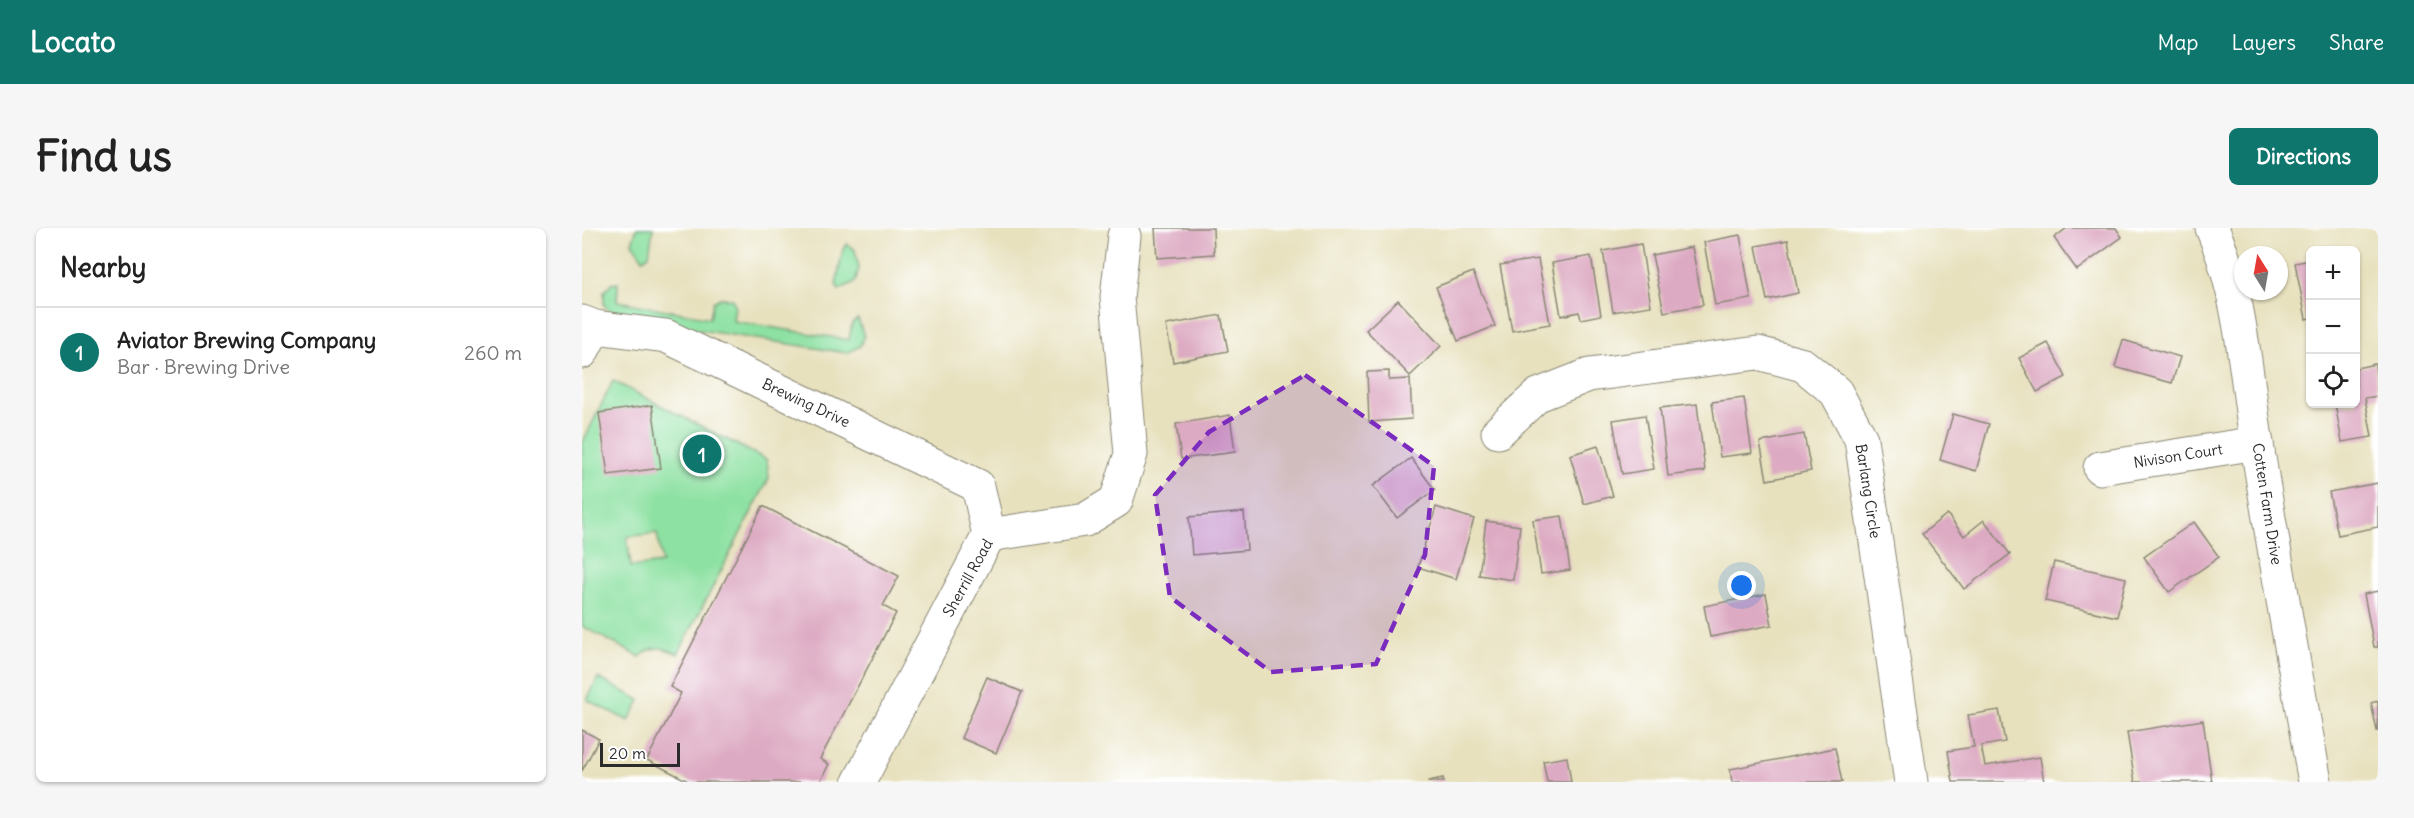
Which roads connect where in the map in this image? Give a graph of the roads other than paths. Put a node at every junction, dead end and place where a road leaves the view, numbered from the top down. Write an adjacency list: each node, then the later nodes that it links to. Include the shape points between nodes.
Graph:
1 (2212, 228): 5 (street, Cotten Farm Drive, via 2233,288)
2 (1124, 236): 7 (street, Sherrill Road, via 1117,297 1131,454 1116,501 1085,520)
3 (586, 334): 7 (street, Brewing Drive, via 666,336 978,486)
4 (1498, 432): 9 (street, Barlang Circle, via 1538,395 1589,375 1758,352 1803,365 1836,392 1861,439)
5 (2257, 443): 6 (street, Nivison Court); 10 (street, Cotten Farm Drive)
6 (2100, 468)
7 (989, 535): 8 (street, Sherrill Road)
8 (860, 782)
9 (1911, 782)
10 (2315, 782)

